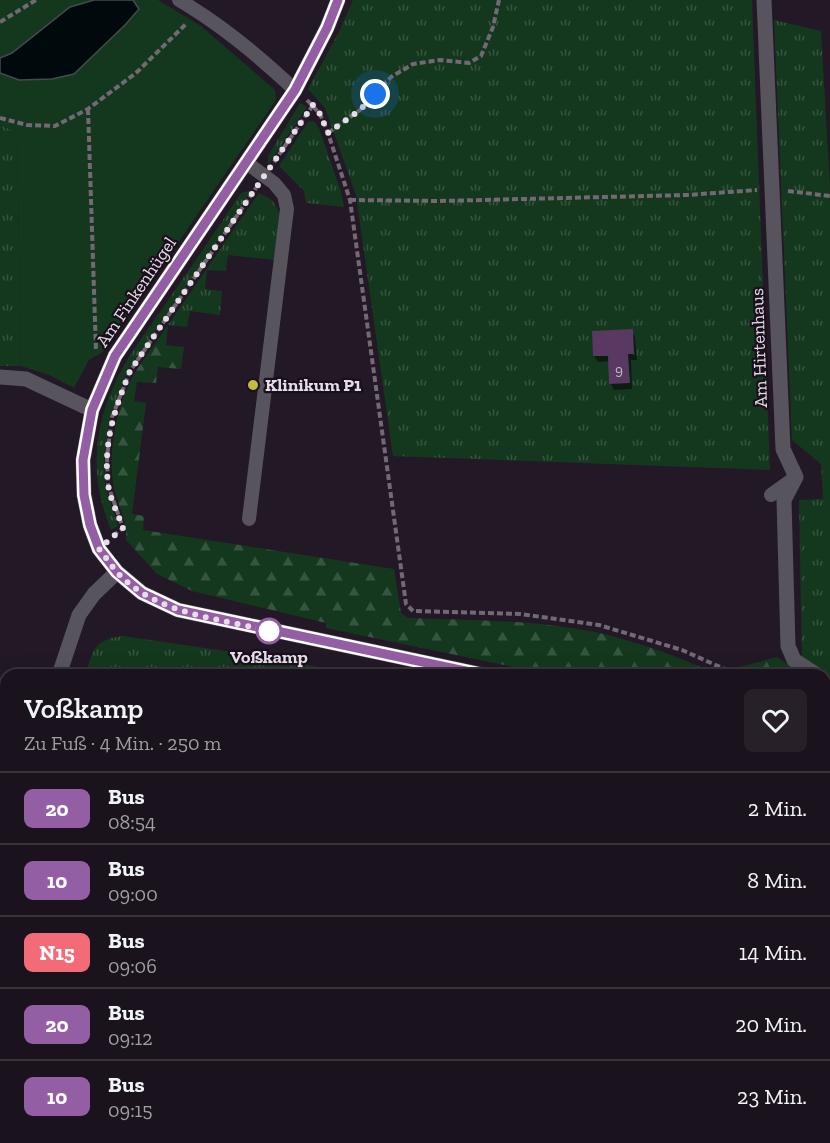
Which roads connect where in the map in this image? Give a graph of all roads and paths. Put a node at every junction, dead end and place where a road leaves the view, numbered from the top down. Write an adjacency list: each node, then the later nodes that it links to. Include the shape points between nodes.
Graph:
1 (36, 0): 7 (path)
2 (179, 0): 6 (lane)
3 (338, 0): 8 (street, Am Finkenhügel)
4 (500, 0): 12 (path, via 481,56 469,63 440,60 413,64 391,77 360,110)
5 (765, 0): 15 (street, Am Hirtenhaus)
6 (199, 12): 8 (lane, via 264,60); 10 (path, via 136,73)
7 (0, 22)
8 (295, 90): 9 (path); 13 (street, Am Finkenhügel)
9 (313, 105): 12 (path); 14 (path)
10 (88, 109): 11 (path, via 55,126 27,125); 18 (path)
11 (0, 118)
12 (328, 133): 17 (path)
13 (247, 163): 14 (lane); 20 (street, Am Finkenhügel, via 115,356)
14 (264, 176): 23 (lane, via 284,195 286,209); 24 (path, via 130,371 112,417 107,456 108,486 123,528)
15 (772, 190): 16 (path); 17 (path, via 440,201); 21 (street, Am Hirtenhaus, via 783,449)
16 (830, 196)
17 (350, 200): 28 (path, via 406,604 413,611 520,614 599,625 682,650)
18 (96, 352)
19 (0, 376): 20 (street, via 26,379)
20 (92, 410): 24 (street, Am Finkenhügel, via 83,460 84,495)
21 (796, 477): 22 (lane); 29 (street, via 784,500 788,646 795,660)
22 (771, 495)
23 (249, 519)
24 (99, 549): 25 (street, Am Finkenhügel)
25 (117, 572): 26 (street, via 94,594 80,615); 27 (street, Am Finkenhügel, via 142,593 178,610)
26 (61, 669)
27 (456, 669)
28 (725, 669)
29 (808, 669)

